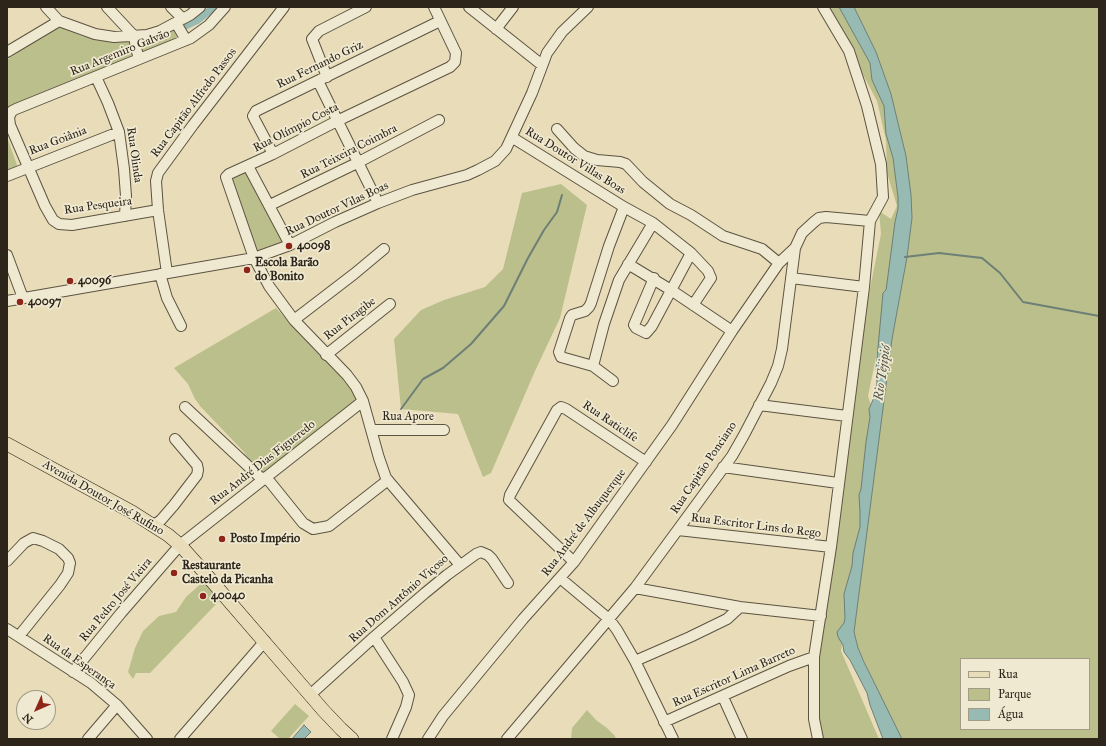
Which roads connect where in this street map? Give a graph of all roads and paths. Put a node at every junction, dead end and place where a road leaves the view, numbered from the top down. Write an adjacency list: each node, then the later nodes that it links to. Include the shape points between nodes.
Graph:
1 (46, 7): 14 (street)
2 (107, 7): 18 (street)
3 (171, 7): 15 (street)
4 (200, 7): 15 (street, Rua Argemiro Galvão)
5 (225, 7): 19 (street, Rua Argemiro Galvão, via 209,25)
6 (284, 7): 40 (street, Rua Capitão Alfredo Passos, via 158,173)
7 (366, 7): 13 (street)
8 (434, 7): 16 (street)
9 (469, 7): 17 (street)
10 (512, 7): 17 (street)
11 (588, 7): 22 (street, Rua Doutor Vilas Boas, via 562,32)
12 (823, 7): 42 (street, via 848,51 881,164 883,197)
13 (354, 10): 24 (street, via 313,36 312,42)
14 (60, 21): 18 (street, Rua Argemiro Galvão, via 107,37); 20 (street)
15 (180, 21): 18 (street, Rua Argemiro Galvão, via 160,31); 19 (street)
16 (440, 21): 24 (street, Rua Fernando Griz); 28 (street, Rua Olímpio Costa, via 455,49 455,62 450,67)
17 (496, 29): 22 (street)
18 (134, 36): 21 (street)
19 (186, 40): 21 (street, Rua Argemiro Galvão)
20 (7, 52)
21 (139, 59): 23 (street, Rua Argemiro Galvão)
22 (542, 65): 31 (street, Rua Doutor Vilas Boas)
23 (96, 77): 26 (street, Rua Argemiro Galvão); 30 (street, Rua Olinda)
24 (327, 77): 25 (street, Rua Fernando Griz)
25 (318, 82): 28 (street); 32 (street, Rua Fernando Griz, via 259,109 254,114)
26 (16, 109): 35 (street, Rua Pesqueira, via 10,114 9,121)
27 (439, 120): 33 (street, Rua Teixeira Coimbra)
28 (337, 121): 32 (street, Rua Olímpio Costa); 33 (street)
29 (558, 129): 50 (street, via 584,156 626,164 670,204 723,236 762,249)
30 (119, 132): 35 (street, Rua Goiânia); 41 (street, Rua Olinda, via 126,196)
31 (513, 138): 37 (street, Rua Doutor Vilas Boas, via 495,161 478,170); 39 (street, Rua Doutor Villas Boas)
32 (274, 154): 34 (street, Rua Olímpio Costa)
33 (358, 162): 37 (street); 38 (street, Rua Teixeira Coimbra)
34 (248, 166): 38 (street); 49 (street, Rua Olímpio Costa, via 226,177)
35 (28, 167): 36 (street, Rua Goiânia); 41 (street, Rua Pesqueira, via 53,220 59,224 72,225)
36 (7, 176)
37 (378, 203): 44 (street, Rua Doutor Vilas Boas)
38 (270, 205): 44 (street)
39 (624, 207): 43 (street, Rua Doutor Villas Boas); 65 (street, Rua Doutor Villas Boas, via 589,307 572,315 559,352 560,356)
40 (158, 210): 41 (street, Rua Pesqueira); 52 (street, Rua Capitão Alfredo Passos)
41 (125, 216)
42 (870, 221): 45 (street, Rua Capitão Ponciano, via 819,218 806,228); 55 (street)
43 (653, 223): 47 (street); 51 (street)
44 (290, 245): 49 (street, Rua Doutor Vilas Boas)
45 (795, 248): 50 (street, Rua André de Albuquerque); 54 (street, Rua Capitão Ponciano)
46 (384, 249): 61 (street)
47 (691, 253): 56 (street); 60 (street, via 708,271 711,278)
48 (7, 255): 57 (street)
49 (254, 258): 52 (street, Rua Doutor Vilas Boas); 61 (street, Rua Dom Antônio Viçoso, via 269,286)
50 (779, 263): 63 (street, Rua André de Albuquerque)
51 (628, 264): 53 (street); 65 (street, via 612,299)
52 (163, 273): 57 (street, Rua Doutor Vilas Boas); 62 (street, Rua Capitão Alfredo Passos, via 168,298)
53 (654, 278): 56 (street); 56 (street, via 634,326 636,328 646,333 649,331)
54 (792, 278): 55 (street); 68 (street, Rua Capitão Ponciano, via 778,366)
55 (864, 287): 70 (street)
56 (671, 290): 60 (street)
57 (23, 298): 58 (street, Rua Doutor Vilas Boas)
58 (7, 301)
59 (390, 304): 64 (street, Rua Piragibe)
60 (693, 305): 63 (street)
61 (294, 320): 64 (street, Rua Dom Antônio Viçoso)
62 (181, 326)
63 (732, 331): 75 (street, Rua André de Albuquerque)
64 (326, 355): 67 (street, Rua Dom Antônio Viçoso, via 347,375)
65 (593, 366): 66 (street)
66 (613, 382)
67 (363, 400): 71 (street, Rua Dom Antônio Viçoso); 77 (street, Rua André Dias Figueredo)
68 (759, 405): 70 (street); 76 (street, Rua Capitão Ponciano, via 744,436)
69 (185, 407): 77 (street)
70 (847, 416): 79 (street)
71 (372, 430): 72 (street, Rua Apore); 78 (street, Rua Dom Antônio Viçoso)
72 (444, 430)
73 (175, 439): 80 (street, via 197,465 198,470 174,505)
74 (8, 446): 80 (main road, Avenida Doutor José Rufino)
75 (646, 462): 85 (street, Rua André de Albuquerque); 85 (street, Rua Raticlife, via 563,407 559,409 509,500)
76 (723, 467): 79 (street); 81 (street, Rua Capitão Ponciano)
77 (264, 479): 78 (street, via 303,523 313,529 329,526); 82 (street, Rua André Dias Figueredo)
78 (388, 480): 86 (street, Rua Dom Antônio Viçoso)
79 (838, 483): 83 (street)
80 (154, 525): 82 (main road, Avenida Doutor José Rufino)
81 (678, 530): 83 (street, Rua Escritor Lins do Rego); 89 (street, Rua Capitão Ponciano)
82 (180, 545): 96 (main road, Avenida Doutor José Rufino); 99 (street, Rua Pedro José Vieira, via 120,613)
83 (831, 547): 91 (street)
84 (7, 561): 94 (street, via 24,543 34,538 59,549 70,563 68,573 60,585)
85 (574, 562): 87 (street, Rua André de Albuquerque)
86 (460, 565): 88 (street, via 476,554 485,553); 95 (street, Rua Dom Antônio Viçoso)
87 (560, 578): 92 (street); 109 (street, Rua André de Albuquerque, via 443,716)
88 (508, 583)
89 (635, 588): 90 (street); 92 (street, Rua Capitão Ponciano)
90 (740, 607): 91 (street); 98 (street, via 727,619)
91 (821, 616): 97 (street)
92 (608, 619): 98 (street); 110 (street, Rua Capitão Ponciano)
93 (7, 629): 94 (street, Rua da Esperança)
94 (19, 636): 99 (street, Rua da Esperança)
95 (374, 637): 100 (street, Rua Dom Antônio Viçoso); 108 (street, via 409,695)
96 (265, 642): 100 (main road, Avenida Doutor José Rufino); 106 (street)
97 (814, 657): 101 (street, Rua Escritor Lima Barreto); 113 (street, via 814,719)
98 (635, 661): 103 (street)
99 (73, 672): 102 (street, Rua da Esperança)
100 (310, 695): 107 (main road, Avenida Doutor José Rufino, via 332,721)
101 (723, 697): 103 (street, Rua Escritor Lima Barreto); 112 (street)
102 (117, 705): 104 (street); 105 (street, Rua da Esperança)
103 (664, 722): 111 (street)
104 (88, 739)
105 (148, 739)
106 (180, 739)
107 (352, 739)
108 (392, 739)
109 (428, 739)
110 (506, 739)
111 (673, 739)
112 (742, 739)
113 (818, 739)

